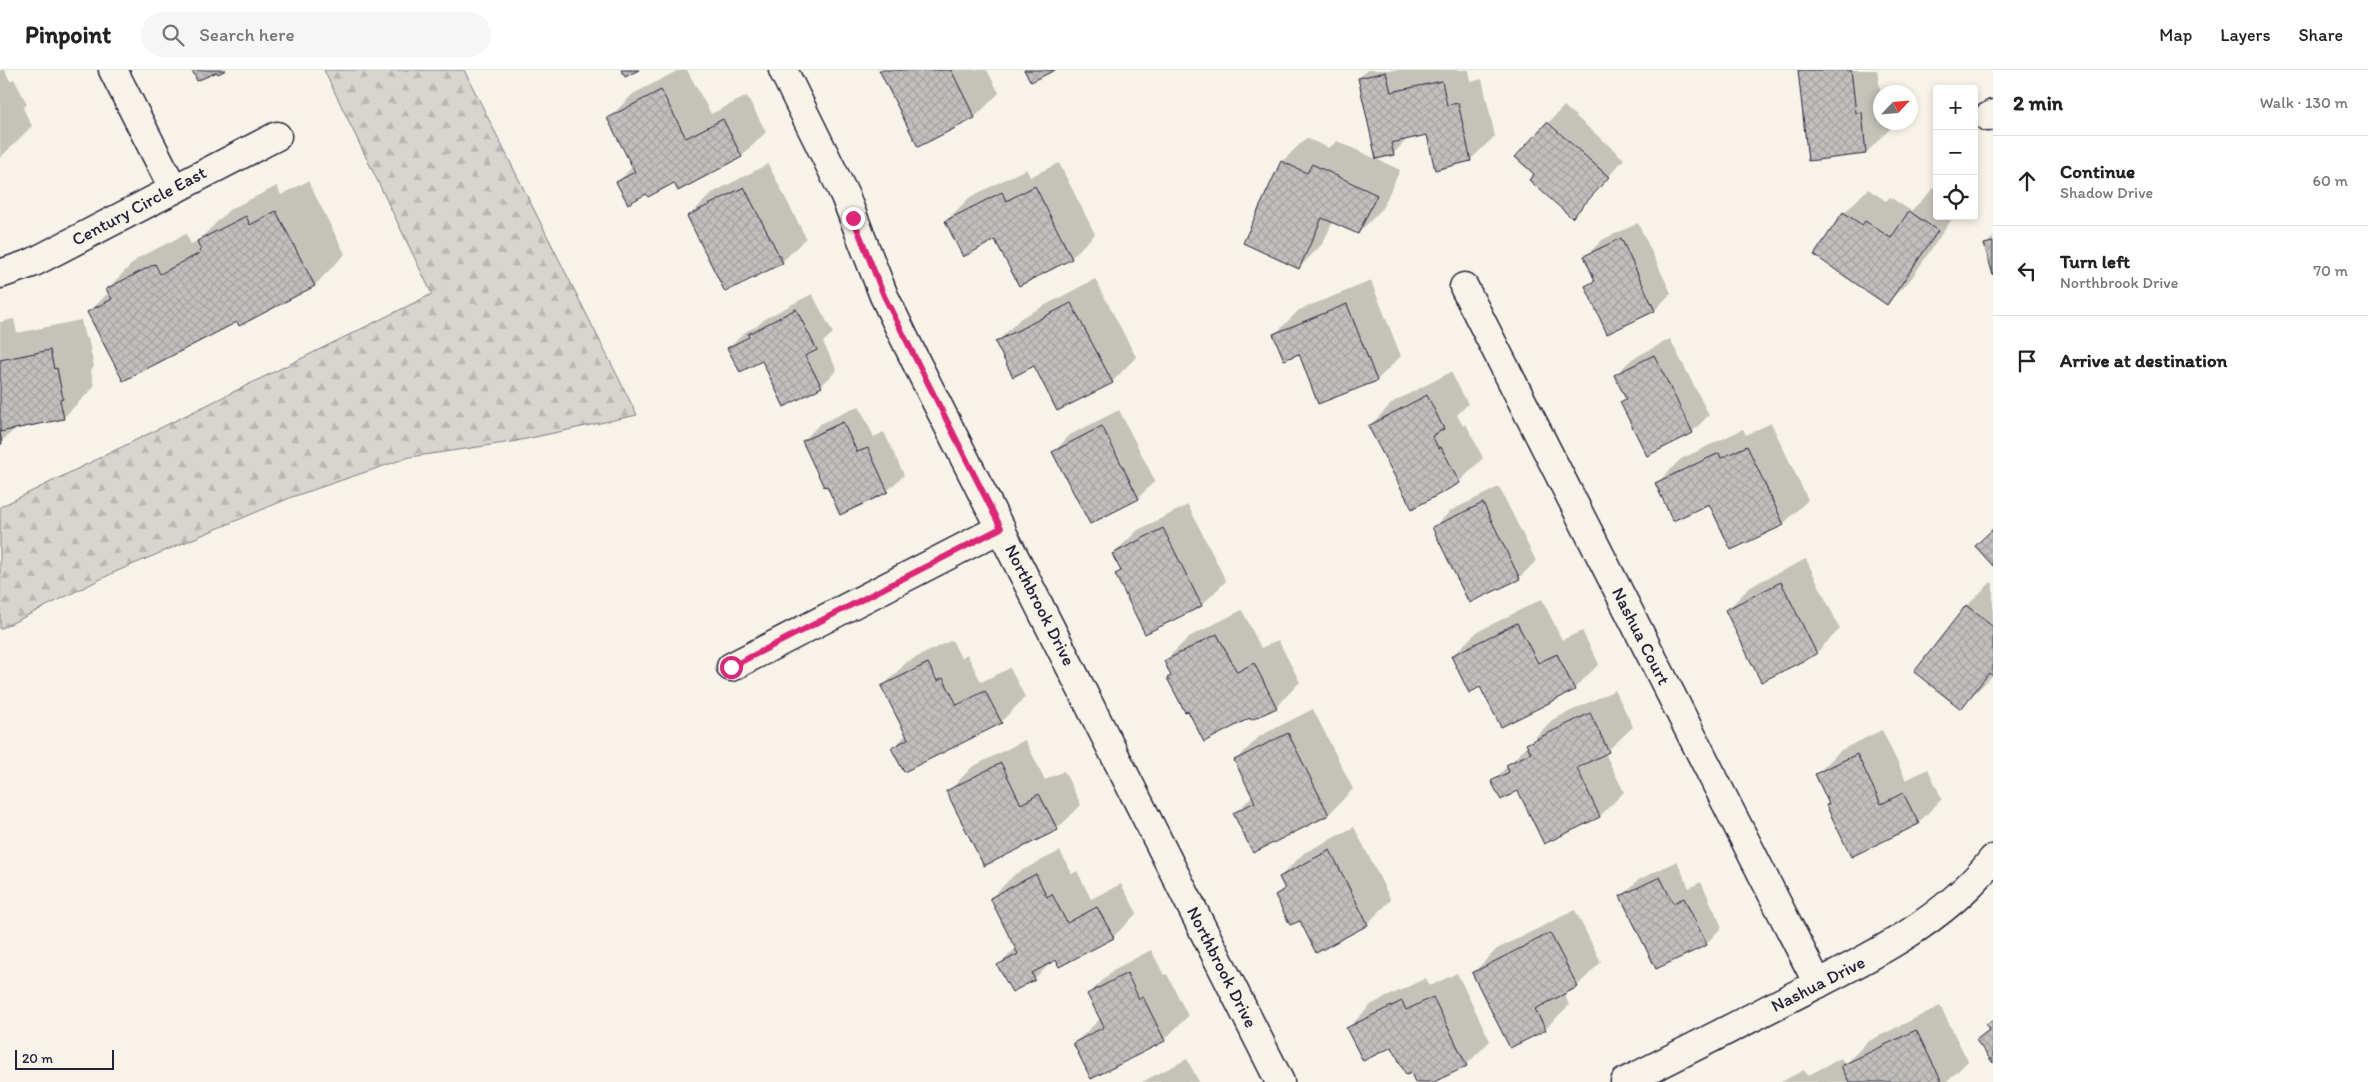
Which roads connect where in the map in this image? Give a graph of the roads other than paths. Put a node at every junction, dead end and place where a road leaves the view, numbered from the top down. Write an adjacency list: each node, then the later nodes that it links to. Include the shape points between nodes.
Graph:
1 (113, 70): 4 (street)
2 (783, 70): 7 (street, Northbrook Drive, via 845,196 888,304)
3 (277, 136): 4 (street, Century Circle East)
4 (173, 188): 5 (street, Century Circle East, via 32,263)
5 (0, 274)
6 (1464, 287): 10 (street, Nashua Court)
7 (1001, 528): 8 (street); 11 (street, Northbrook Drive)
8 (731, 667)
9 (1993, 859): 10 (street, Nashua Drive, via 1956,897 1919,926 1882,951)
10 (1818, 984): 12 (street, Nashua Drive)
11 (1280, 1082)
12 (1625, 1082)

